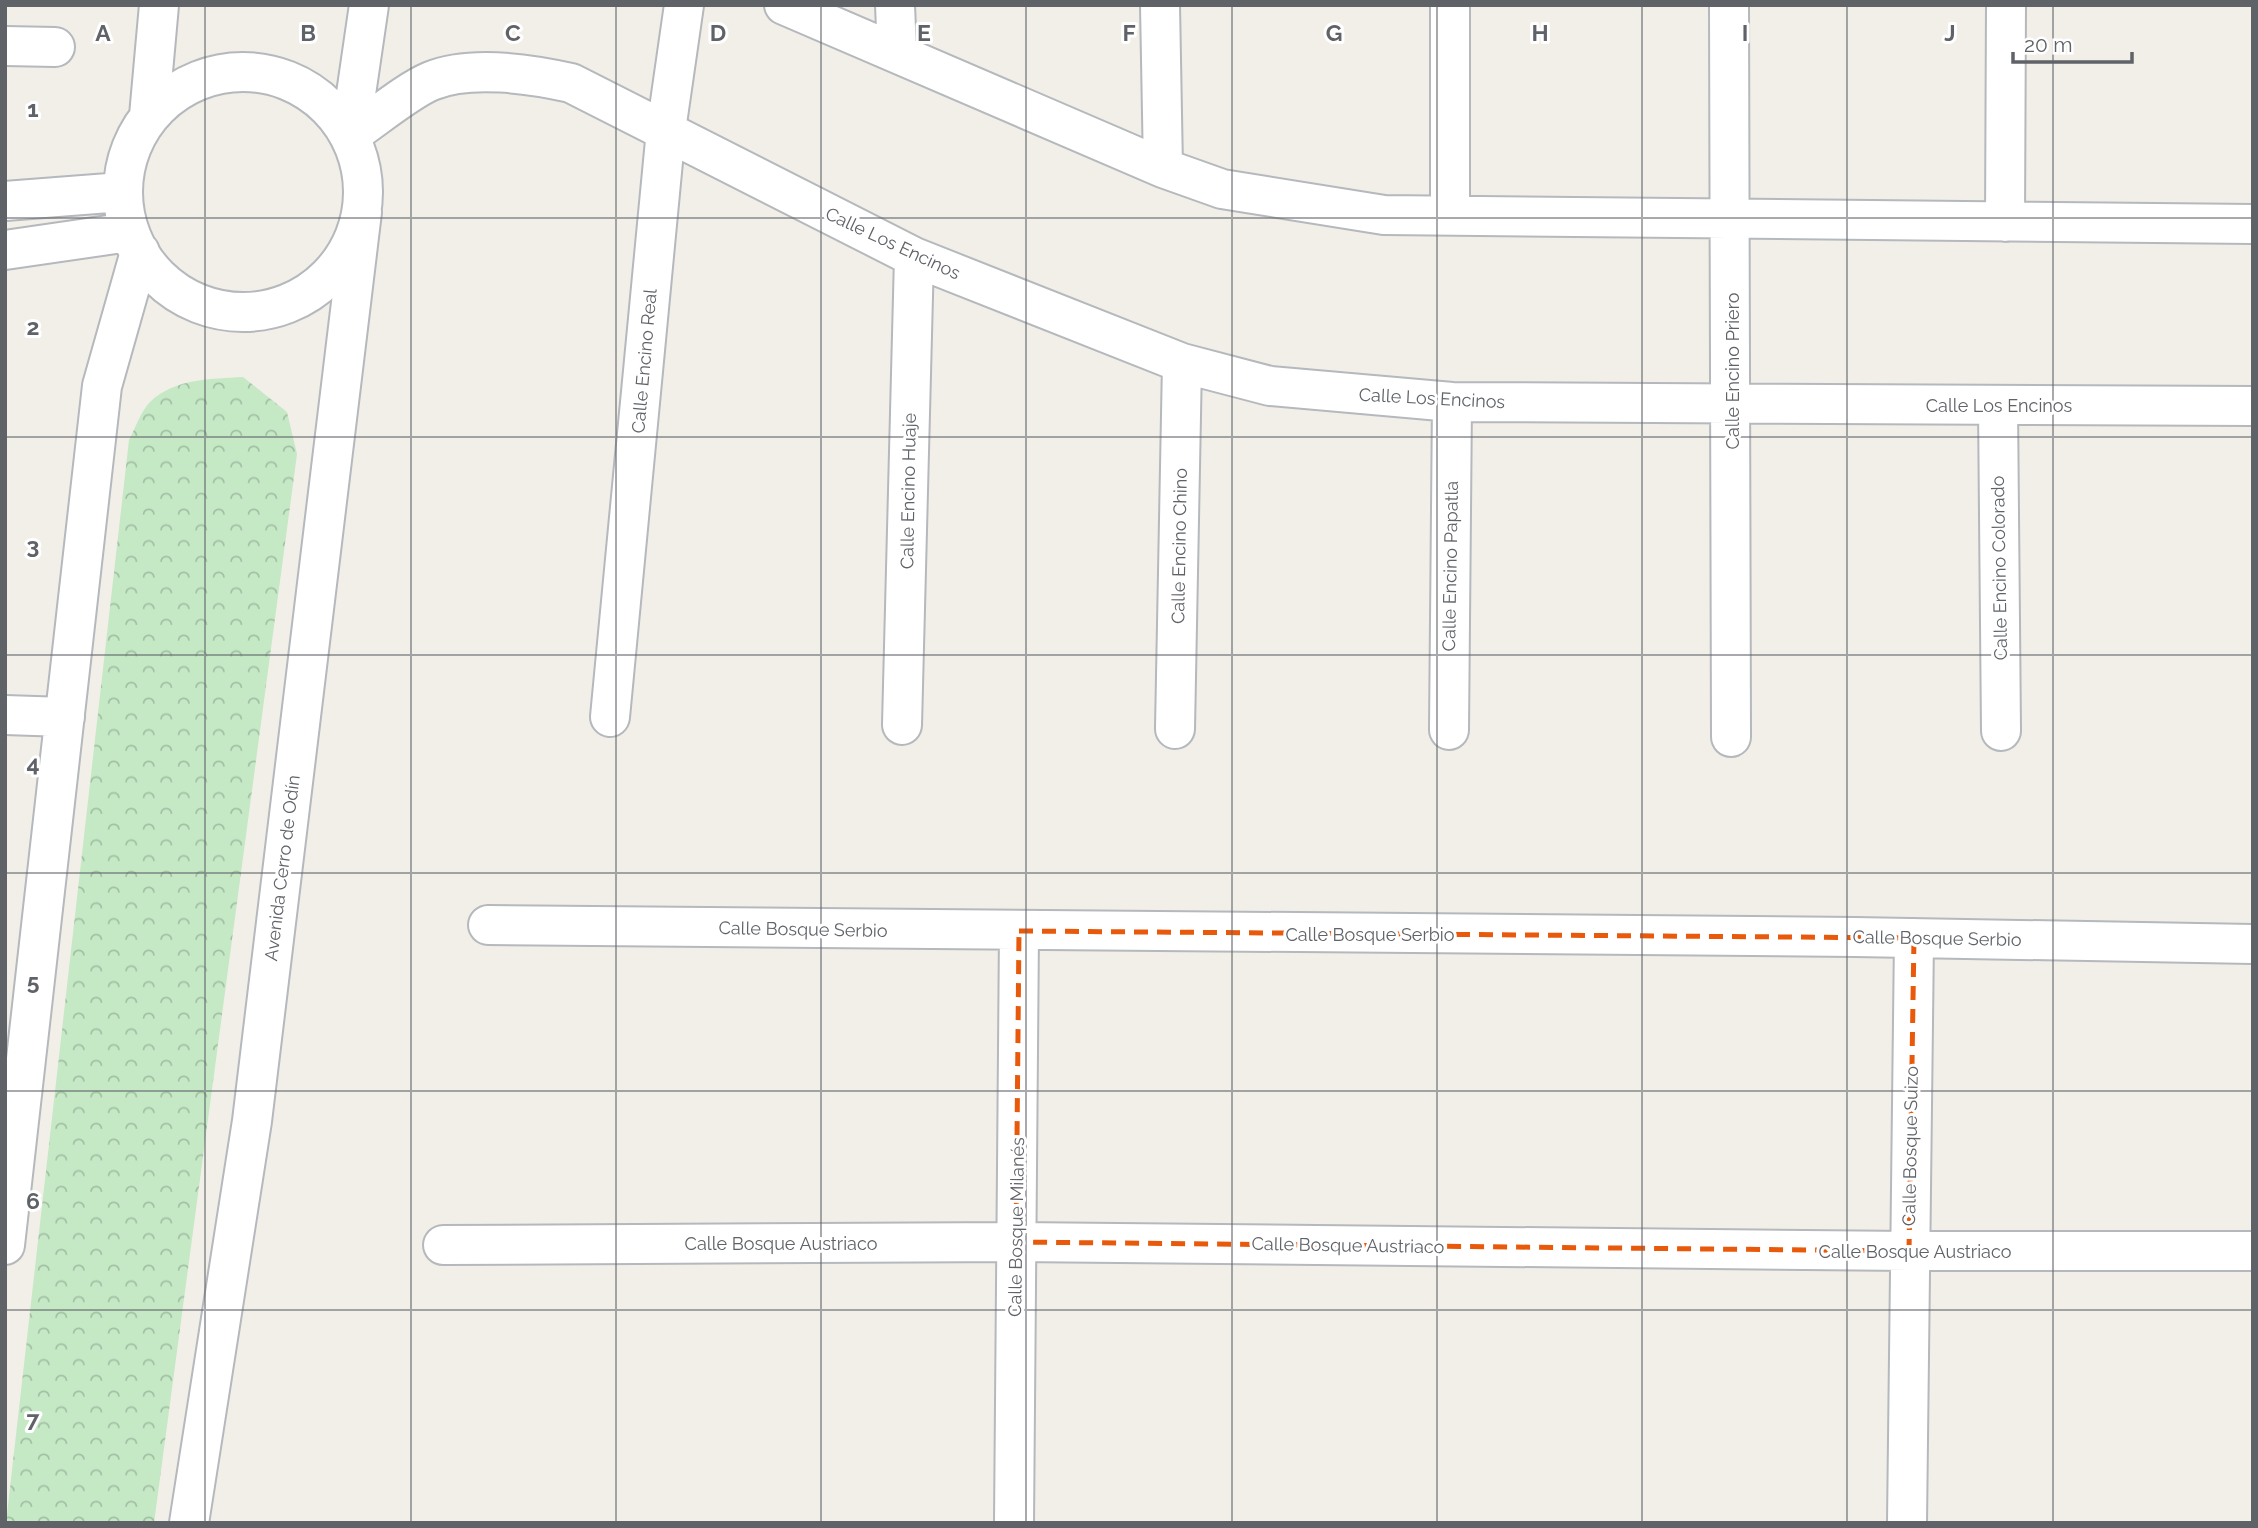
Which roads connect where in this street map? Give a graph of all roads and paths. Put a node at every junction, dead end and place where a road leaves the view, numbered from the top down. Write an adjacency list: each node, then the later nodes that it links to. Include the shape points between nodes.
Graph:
1 (159, 5): 13 (street)
2 (369, 5): 15 (street)
3 (684, 5): 14 (street, Calle Encino Real)
4 (784, 5): 12 (street)
5 (895, 5): 12 (street)
6 (1160, 5): 16 (street)
7 (1450, 5): 20 (street)
8 (1729, 5): 21 (street, Calle Encino Priero)
9 (2006, 5): 22 (street)
10 (5, 46): 11 (street)
11 (55, 47)
12 (897, 53): 16 (street)
13 (149, 116): 15 (street, via 179,89 216,74 256,72 294,82 326,104); 17 (street, via 129,152)
14 (666, 130): 15 (street, Calle Los Encinos, via 571,83 538,75 477,73 431,81); 26 (street, Calle Los Encinos); 34 (street, Calle Encino Real)
15 (350, 135): 19 (street, via 362,172)
16 (1163, 168): 20 (street, via 1235,191 1384,215)
17 (122, 191): 18 (street); 24 (street)
18 (5, 201)
19 (362, 212): 24 (street, via 349,249 326,280 293,302 255,312 215,310 178,294 148,267); 49 (street, Avenida Cerro de Odín, via 252,1121)
20 (1450, 215): 21 (street)
21 (1731, 220): 22 (street); 29 (street, Calle Encino Priero)
22 (2005, 222): 23 (street)
23 (2253, 225)
24 (134, 242): 25 (street); 33 (street, via 102,386)
25 (5, 250)
26 (914, 257): 27 (street, Calle Los Encinos); 35 (street, Calle Encino Huaje)
27 (1182, 363): 28 (street, Calle Los Encinos, via 1270,386); 36 (street, Calle Encino Chino)
28 (1452, 402): 29 (street, Calle Los Encinos); 37 (street, Calle Encino Papatla)
29 (1732, 404): 30 (street, Calle Los Encinos); 39 (street, Calle Encino Priero)
30 (1998, 405): 31 (street, Calle Los Encinos); 38 (street, Calle Encino Colorado)
31 (2253, 406)
32 (5, 715): 33 (street)
33 (65, 717): 45 (street)
34 (610, 718)
35 (902, 725)
36 (1175, 729)
37 (1449, 730)
38 (2001, 732)
39 (1731, 737)
40 (488, 925): 41 (street, Calle Bosque Serbio)
41 (1019, 931): 42 (street, Calle Bosque Serbio); 44 (street, Calle Bosque Milanés)
42 (1914, 938): 43 (street, Calle Bosque Serbio); 47 (street, Calle Bosque Suizo)
43 (2253, 944)
44 (1016, 1242): 46 (street, Calle Bosque Austriaco); 47 (street, Calle Bosque Austriaco); 50 (street, Calle Bosque Milanés)
45 (5, 1245)
46 (443, 1245)
47 (1909, 1251): 48 (street, Calle Bosque Austriaco); 51 (street, Calle Bosque Suizo)
48 (2253, 1251)
49 (189, 1523)
50 (1014, 1523)
51 (1906, 1523)

